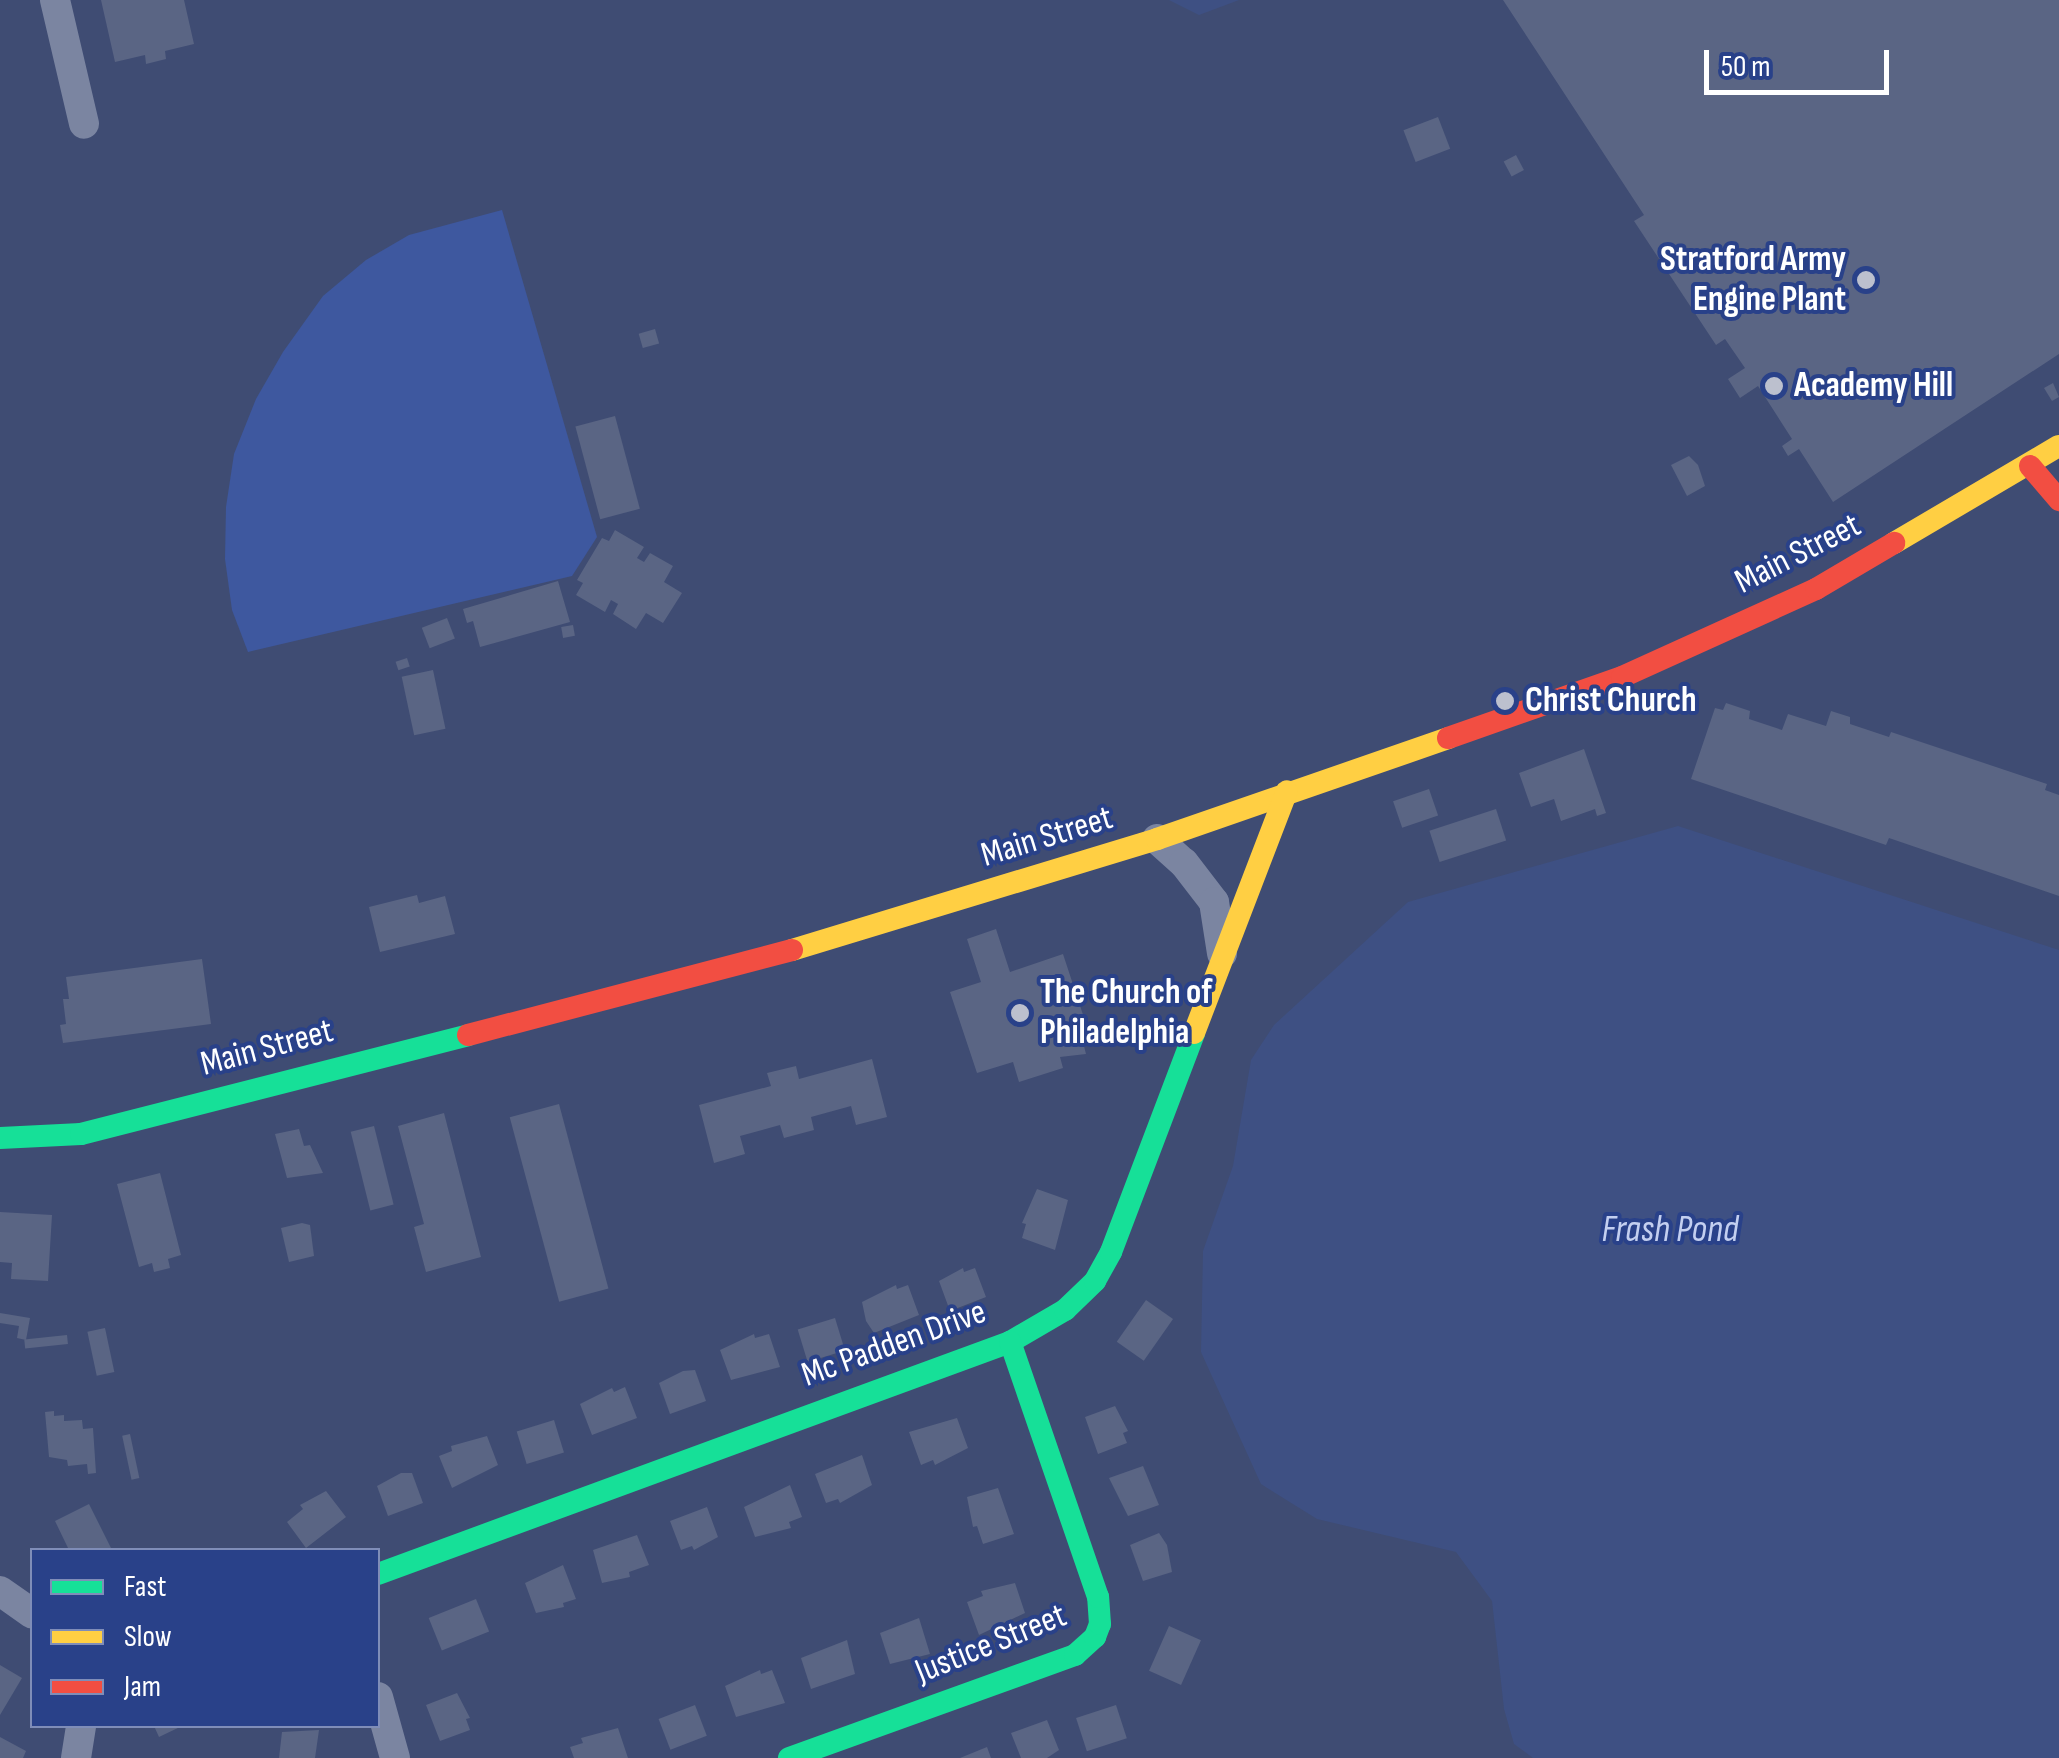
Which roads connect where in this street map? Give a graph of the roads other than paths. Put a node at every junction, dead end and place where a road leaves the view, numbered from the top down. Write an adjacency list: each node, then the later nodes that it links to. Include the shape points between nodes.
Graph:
1 (54, 0): 2 (street)
2 (84, 124)
3 (2059, 446): 4 (main road, Main Street)
4 (2030, 466): 5 (main road); 6 (main road, Main Street, via 1816,589 1622,677)
5 (2059, 500)
6 (1287, 791): 7 (main road, Main Street); 8 (main road, Mc Padden Drive)
7 (1157, 839): 8 (street, Mc Padden Drive, via 1214,902); 9 (main road, Main Street, via 856,933 476,1033 82,1134)
8 (1222, 956): 10 (main road, Mc Padden Drive, via 1095,1282 1065,1310)
9 (0, 1138)
10 (1010, 1342): 11 (main road, Mc Padden Drive); 18 (main road, Justice Street, via 1098,1597 1095,1637 1075,1655)
11 (380, 1573)
12 (0, 1591): 13 (street)
13 (30, 1612)
14 (380, 1704): 17 (street)
15 (81, 1728): 16 (street)
16 (76, 1758)
17 (395, 1758)
18 (789, 1758)

